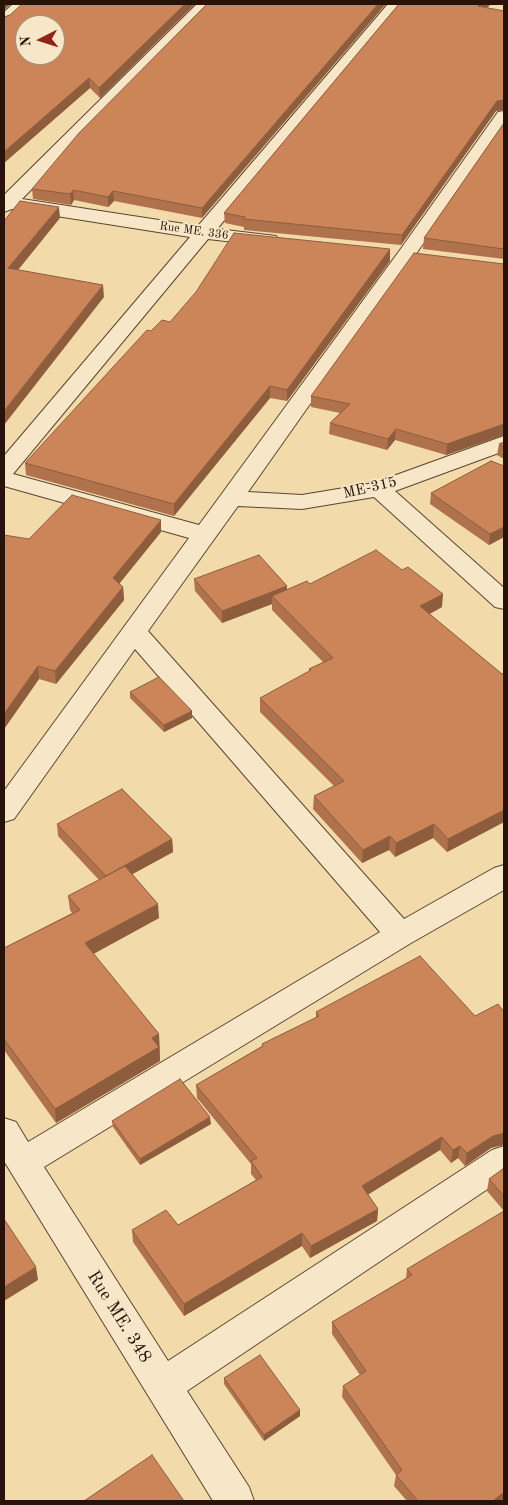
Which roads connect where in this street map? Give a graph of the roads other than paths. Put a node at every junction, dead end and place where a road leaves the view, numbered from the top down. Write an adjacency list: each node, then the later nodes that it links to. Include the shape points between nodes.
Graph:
1 (22, 4): 4 (street)
2 (206, 4): 6 (street)
3 (396, 4): 7 (street)
4 (4, 20)
5 (504, 116): 15 (street)
6 (5, 203): 7 (street, Rue ME. 336)
7 (203, 233): 8 (street, Rue ME. 336); 12 (street)
8 (290, 242)
9 (504, 443): 10 (street, ME-315)
10 (473, 455): 11 (street); 14 (street, ME-315)
11 (496, 466)
12 (4, 470)
13 (4, 478): 16 (street)
14 (379, 489): 15 (street, ME-315, via 302,502); 17 (street)
15 (230, 498): 16 (street)
16 (204, 534): 18 (street)
17 (504, 601)
18 (135, 632): 19 (street); 21 (street)
19 (4, 812)
20 (504, 876): 21 (street)
21 (400, 935): 24 (street)
22 (4, 1132): 24 (street, Rue ME. 348)
23 (504, 1160): 25 (street)
24 (23, 1162): 25 (street, Rue ME. 348)
25 (163, 1386): 26 (street, Rue ME. 348)
26 (235, 1501)

